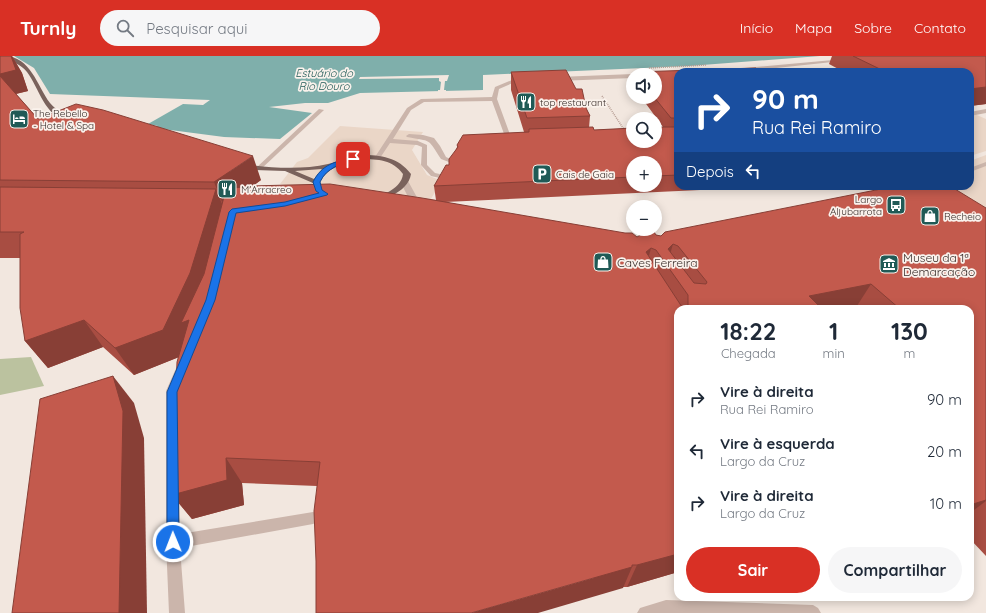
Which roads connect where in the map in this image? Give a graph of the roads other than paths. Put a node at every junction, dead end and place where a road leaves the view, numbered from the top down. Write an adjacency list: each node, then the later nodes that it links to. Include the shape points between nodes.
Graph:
1 (6, 56): 11 (main road, via 29,70 46,103 58,113)
2 (850, 60): 3 (street)
3 (765, 68)
4 (626, 76): 6 (street)
5 (529, 80): 7 (street, via 514,81 497,88)
6 (552, 80)
7 (494, 99): 12 (street, via 423,100 409,109); 14 (street, via 510,142)
8 (321, 110): 21 (street)
9 (986, 111): 10 (street)
10 (974, 113)
11 (73, 118)
12 (393, 134): 13 (street); 16 (street, via 426,137 435,141 444,158)
13 (388, 141): 15 (street); 23 (street, via 418,143 425,146 424,165 433,175)
14 (518, 142)
15 (378, 157): 19 (main road, via 345,160); 25 (main road, via 403,166 407,174)
16 (454, 162)
17 (237, 164): 21 (main road)
18 (986, 164): 20 (street)
19 (331, 166): 22 (main road); 24 (main road, via 320,173)
20 (974, 168)
21 (258, 169): 22 (main road)
22 (286, 171): 24 (main road)
23 (446, 178)
24 (316, 182): 26 (main road, via 320,195)
25 (405, 182): 26 (main road, via 396,191 381,198); 28 (street, via 416,202)
26 (345, 201): 27 (street)
27 (374, 207)
28 (427, 210)
29 (184, 364): 31 (street, via 172,392)
30 (313, 518): 31 (street)
31 (173, 542): 32 (street)
32 (177, 613)
33 (645, 613): 34 (street, via 666,608)
34 (813, 613)

